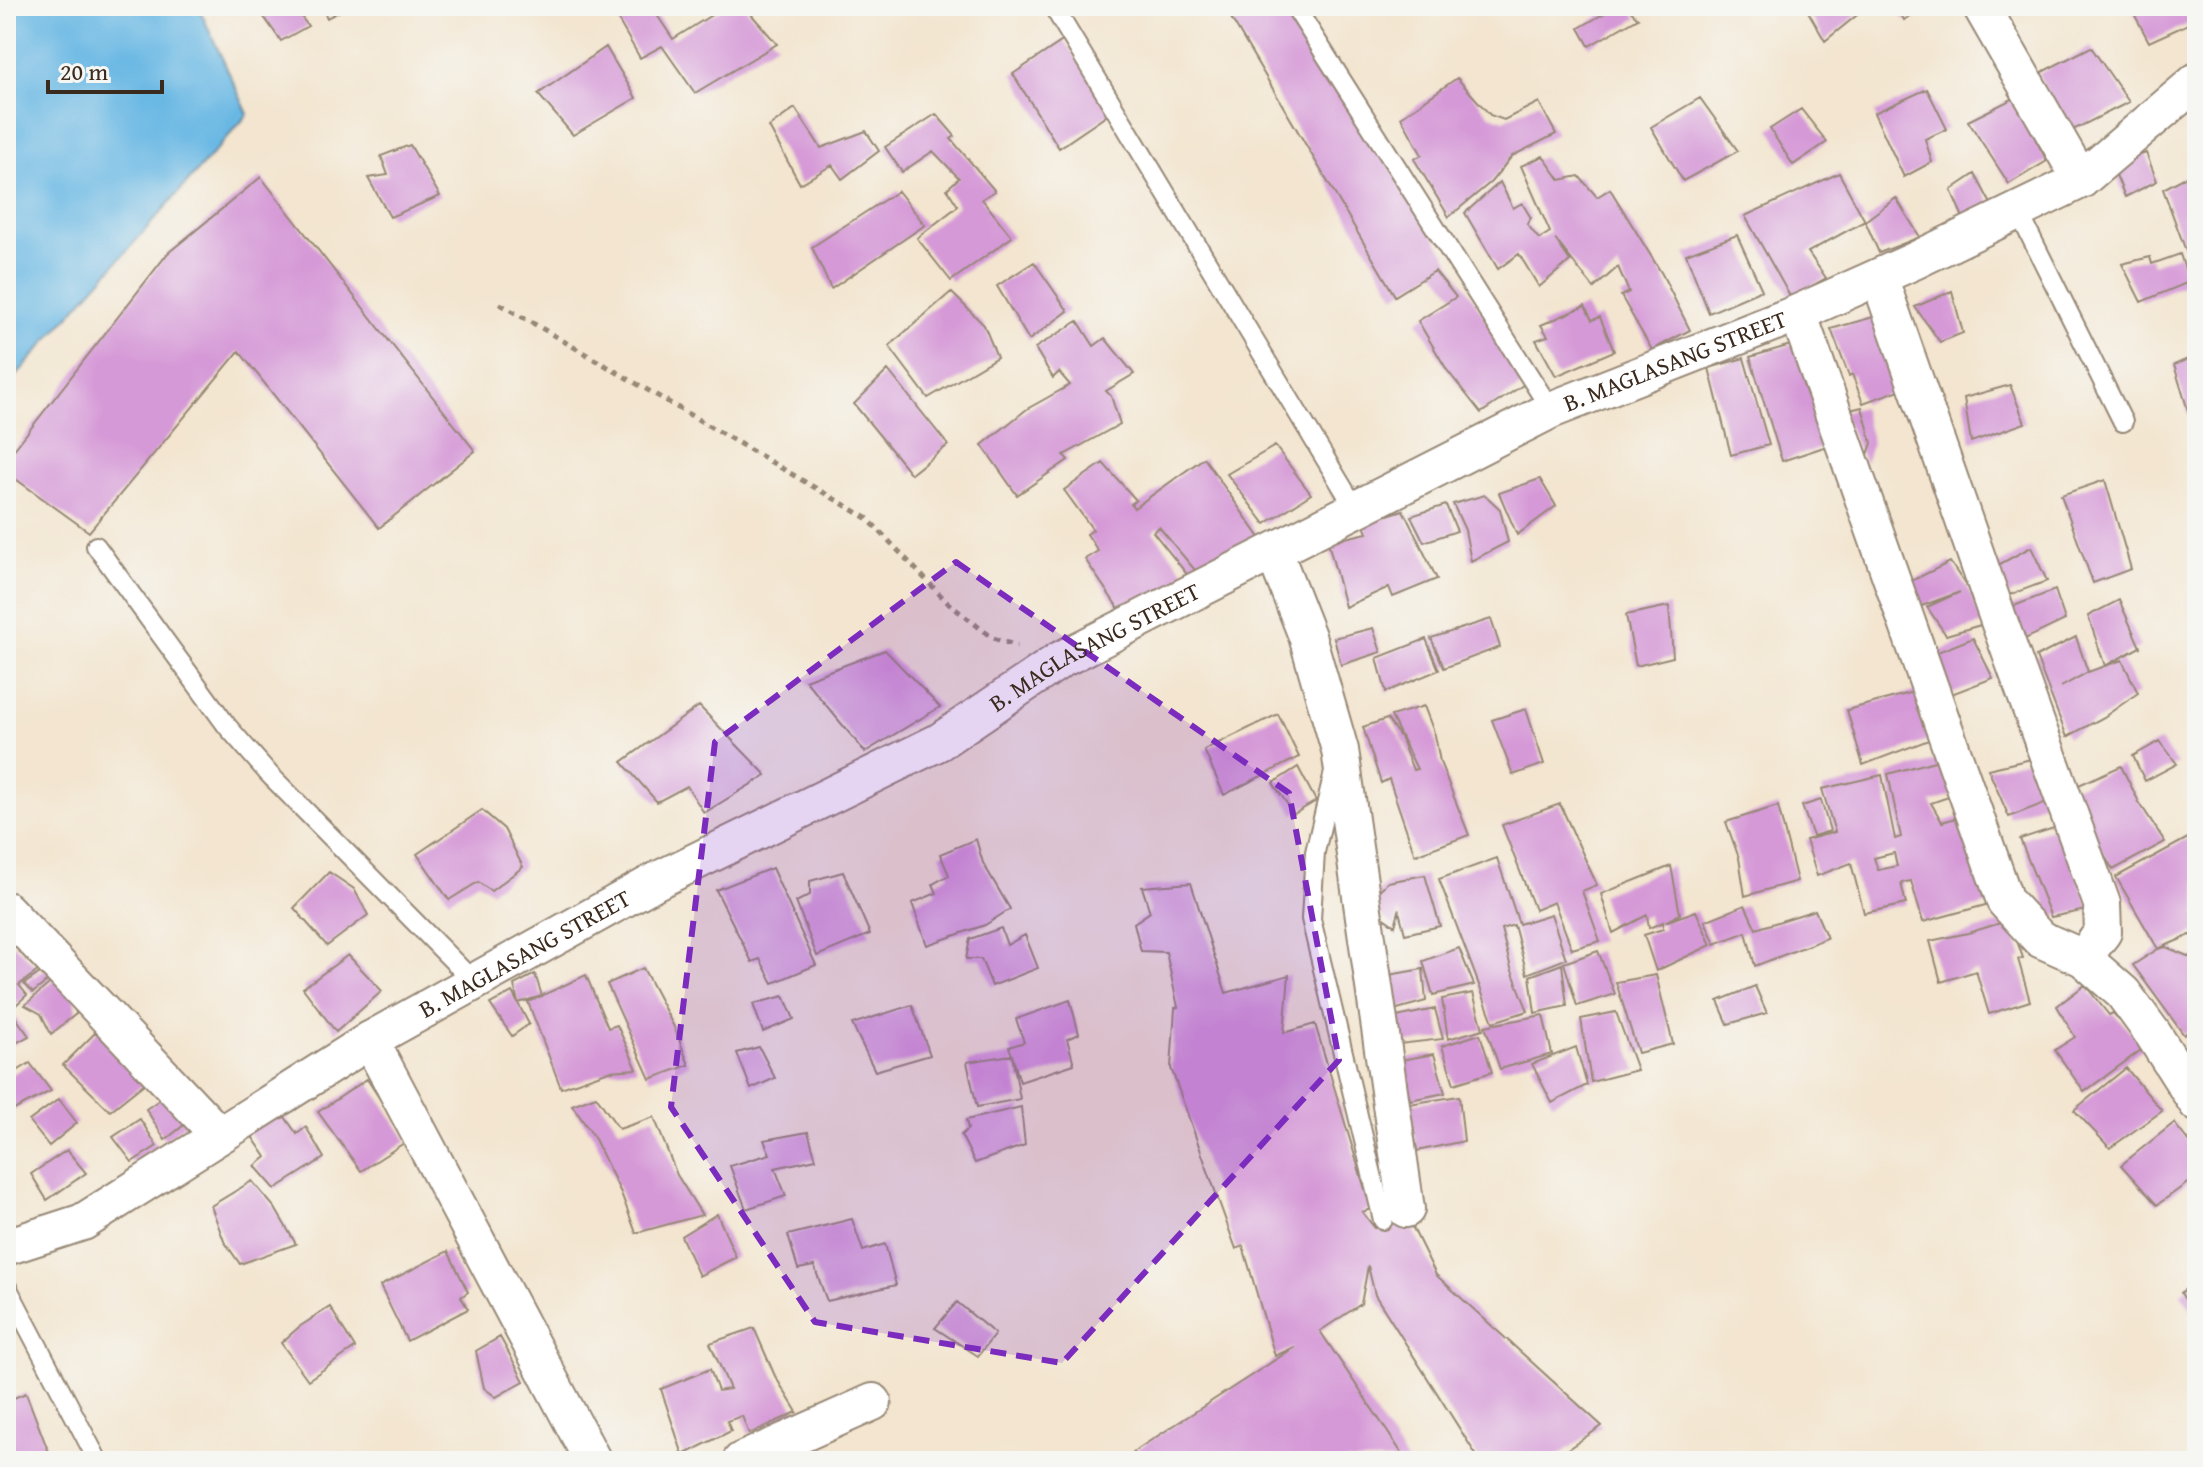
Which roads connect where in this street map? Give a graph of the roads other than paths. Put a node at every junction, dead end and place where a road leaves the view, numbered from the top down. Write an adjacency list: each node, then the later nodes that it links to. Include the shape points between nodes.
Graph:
1 (1053, 6): 11 (lane)
2 (1981, 6): 5 (street)
3 (1297, 10): 9 (lane)
4 (2197, 81): 5 (street, B. MAGLASANG STREET)
5 (2081, 180): 6 (street, B. MAGLASANG STREET)
6 (2018, 211): 7 (street, B. MAGLASANG STREET); 10 (lane)
7 (1879, 277): 8 (street, B. MAGLASANG STREET); 16 (street, via 2102,904 2103,932)
8 (1798, 313): 9 (street, B. MAGLASANG STREET); 16 (street, via 2005,901 2040,939)
9 (1551, 410): 11 (street, B. MAGLASANG STREET)
10 (2123, 422)
11 (1355, 508): 13 (street, B. MAGLASANG STREET)
12 (96, 546): 17 (lane, via 235,736)
13 (1274, 552): 14 (street, via 1307,636); 17 (street, B. MAGLASANG STREET, via 1060,660 939,742 656,881)
14 (1340, 750): 21 (street); 21 (lane, via 1315,852 1311,919)
15 (6, 910): 20 (street)
16 (2083, 958): 19 (street, via 2123,993)
17 (474, 982): 18 (street, B. MAGLASANG STREET)
18 (370, 1040): 20 (street, B. MAGLASANG STREET); 26 (street)
19 (2197, 1103)
20 (219, 1135): 22 (street, B. MAGLASANG STREET, via 83,1222)
21 (1395, 1214)
22 (6, 1247)
23 (6, 1285): 25 (lane)
24 (873, 1402): 27 (street)
25 (98, 1461)
26 (593, 1461)
27 (741, 1461)

